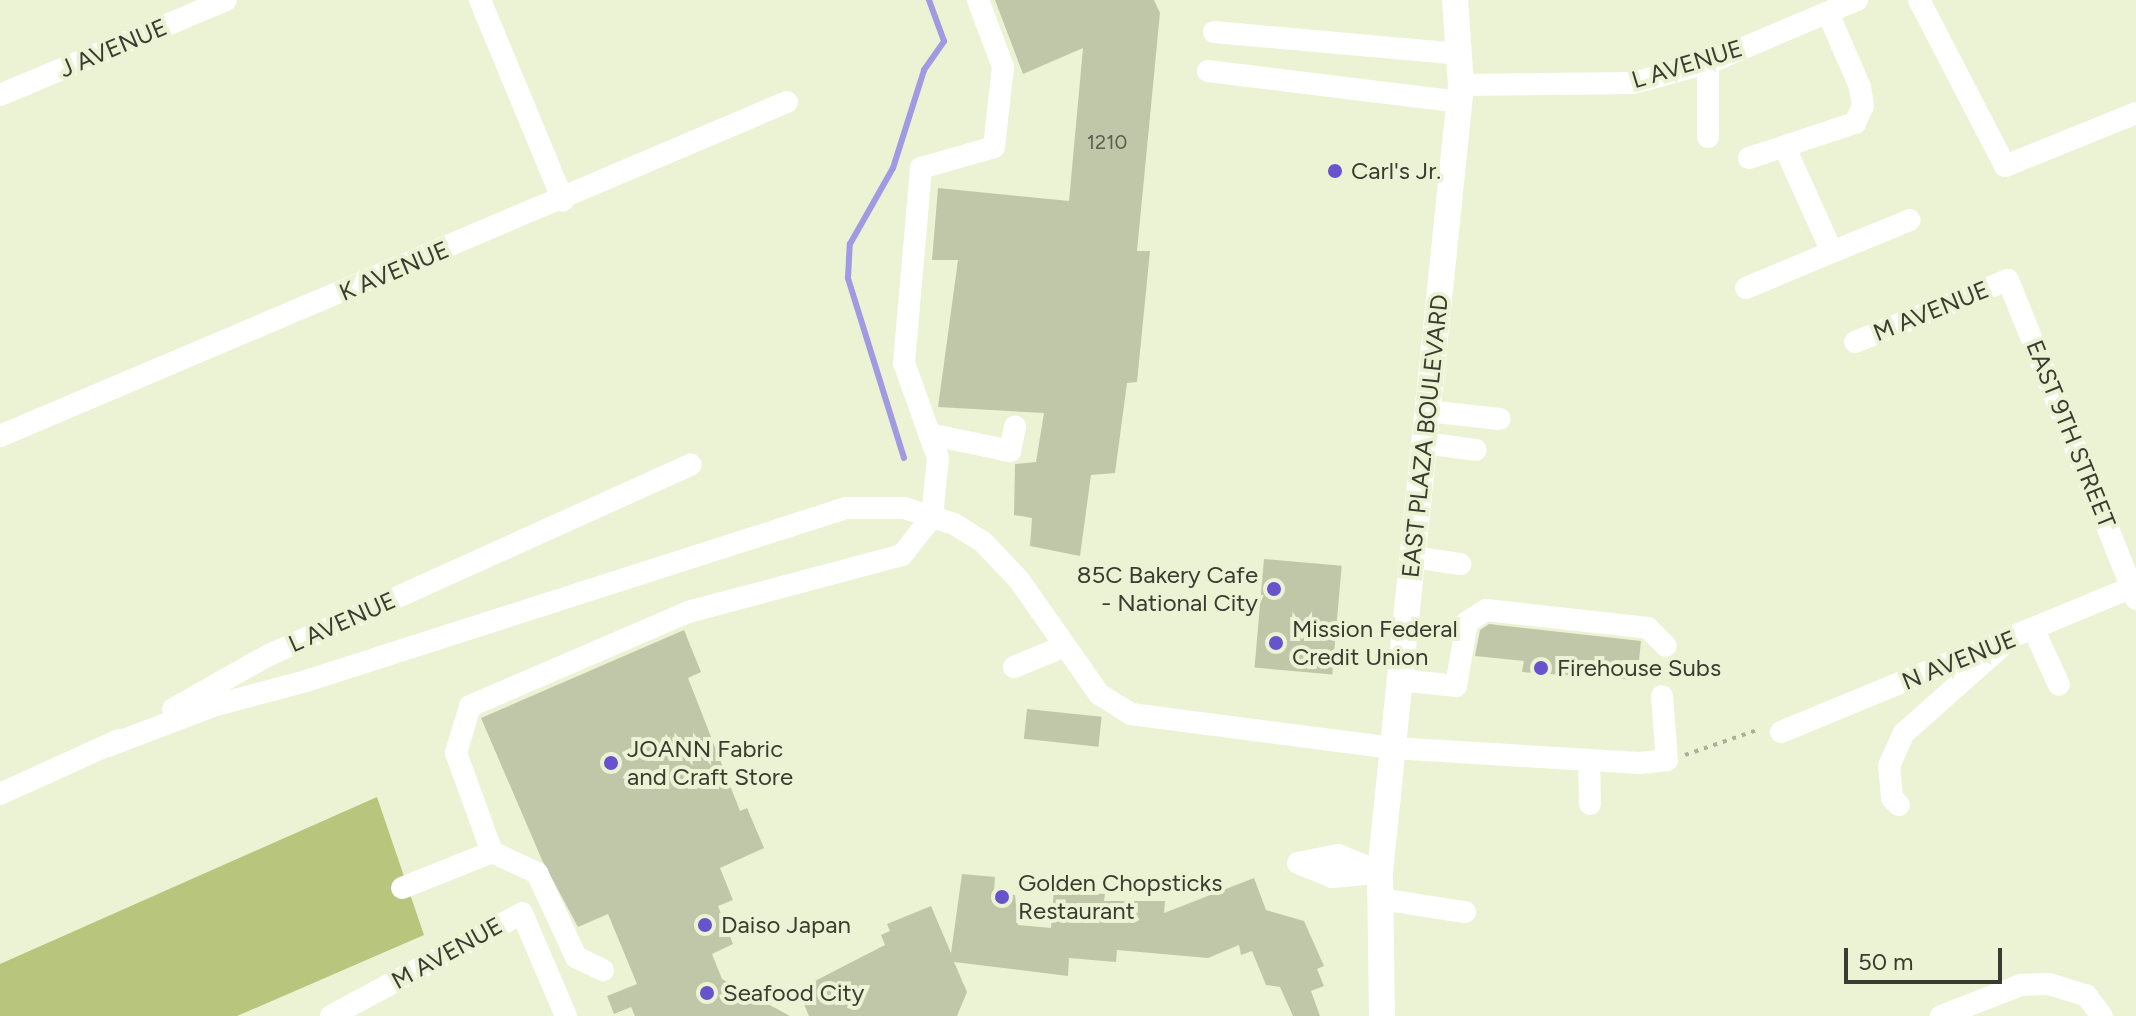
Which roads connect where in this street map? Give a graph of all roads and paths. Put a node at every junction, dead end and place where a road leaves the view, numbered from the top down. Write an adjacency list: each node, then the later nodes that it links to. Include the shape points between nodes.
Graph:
1 (226, 0): 13 (street, J AVENUE)
2 (480, 0): 19 (street)
3 (978, 0): 28 (street, via 1003,67 994,147 921,168 904,363)
4 (1455, 0): 9 (main road, EAST PLAZA BOULEVARD)
5 (1857, 0): 7 (street, L AVENUE)
6 (1919, 0): 15 (street, via 2005,166)
7 (1828, 13): 10 (street, L AVENUE); 17 (street, via 1863,106 1855,123)
8 (1214, 32): 9 (street)
9 (1459, 54): 12 (main road, EAST PLAZA BOULEVARD)
10 (1708, 63): 12 (street, L AVENUE, via 1633,83); 16 (street)
11 (1208, 71): 12 (street, L AVENUE)
12 (1460, 93): 25 (main road, EAST PLAZA BOULEVARD)
13 (0, 95)
14 (787, 102): 19 (street, K AVENUE)
15 (2136, 113)
16 (1708, 137)
17 (1785, 148): 18 (street); 21 (street)
18 (1749, 158)
19 (563, 200): 29 (street, K AVENUE)
20 (1910, 220): 21 (street)
21 (1832, 252): 23 (street)
22 (2008, 280): 24 (street, M AVENUE); 36 (street, EAST 9TH STREET)
23 (1746, 288)
24 (1855, 342)
25 (1427, 411): 26 (street); 30 (main road, EAST PLAZA BOULEVARD)
26 (1500, 419)
27 (1015, 427): 28 (street, via 1010,451)
28 (929, 434): 33 (street, via 938,458)
29 (0, 436)
30 (1424, 443): 31 (street); 34 (main road, EAST PLAZA BOULEVARD)
31 (1476, 450)
32 (691, 465): 46 (street, L AVENUE, via 267,656)
33 (932, 517): 39 (street, via 983,542 1019,580); 46 (street, via 904,508 846,508 216,705); 53 (street, via 902,555 688,612 470,706 456,753)
34 (1413, 557): 35 (street); 42 (main road, EAST PLAZA BOULEVARD)
35 (1460, 564)
36 (2135, 591): 37 (street, N AVENUE)
37 (2034, 630): 38 (street, N AVENUE); 43 (street)
38 (2007, 640): 45 (street, N AVENUE); 52 (street, via 1904,733 1889,766 1892,798)
39 (1065, 646): 41 (street); 47 (street, via 1099,694 1131,714)
40 (1666, 646): 42 (street, via 1648,628 1486,610 1467,622 1456,686)
41 (1014, 667)
42 (1400, 680): 47 (main road, EAST PLAZA BOULEVARD)
43 (2059, 685)
44 (1662, 696): 49 (street)
45 (1781, 732): 49 (path, via 1777,721)
46 (108, 746): 50 (street, L AVENUE)
47 (1393, 748): 48 (street); 55 (main road, EAST PLAZA BOULEVARD)
48 (1589, 760): 49 (street); 51 (street)
49 (1667, 760)
50 (0, 794)
51 (1590, 804)
52 (1899, 805)
53 (492, 852): 54 (street); 57 (street, via 537,873 576,957)
54 (402, 888)
55 (1380, 899): 56 (street); 60 (main road, EAST PLAZA BOULEVARD)
56 (1465, 912)
57 (603, 970)
58 (331, 1016): 59 (street, M AVENUE, via 522,913)
59 (566, 1016)
60 (1382, 1016)
61 (1941, 1016): 62 (street, via 2021,985 2049,984 2086,995)
62 (2102, 1016)

